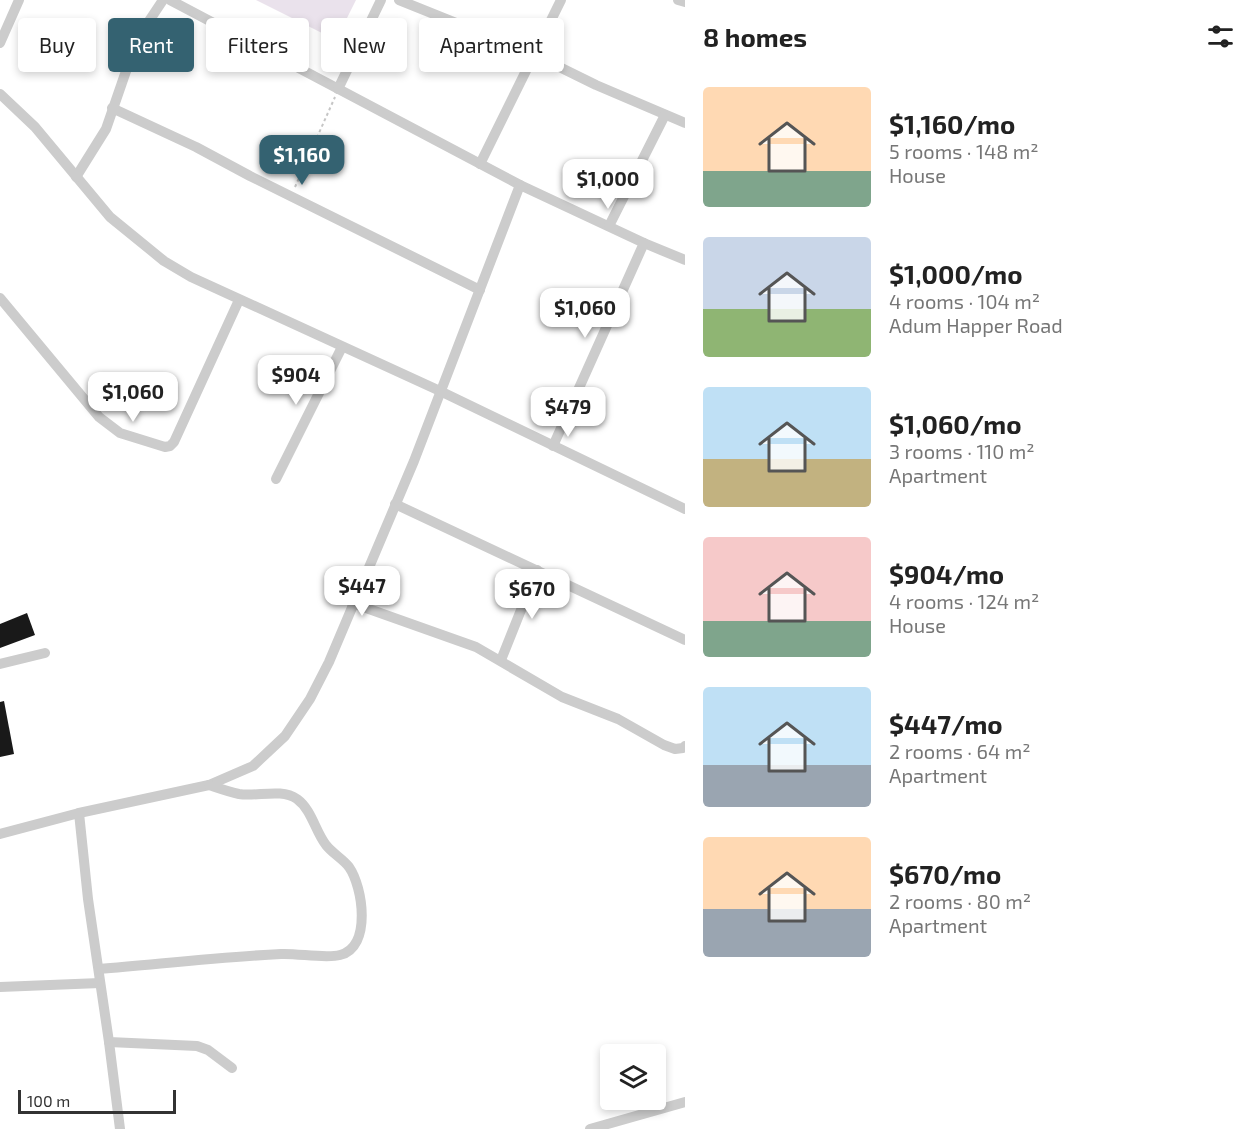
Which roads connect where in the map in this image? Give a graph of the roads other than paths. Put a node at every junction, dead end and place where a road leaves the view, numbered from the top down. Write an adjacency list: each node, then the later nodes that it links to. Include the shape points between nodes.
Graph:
1 (19, 0): 11 (street)
2 (163, 0): 16 (street, via 134,48)
3 (170, 0): 14 (street)
4 (381, 0): 14 (street)
5 (399, 0): 9 (street)
6 (561, 0): 10 (street)
7 (678, 0): 8 (street)
8 (685, 2)
9 (444, 18)
10 (552, 18)
11 (0, 43)
12 (564, 70): 17 (street)
13 (524, 72): 19 (street)
14 (338, 88): 19 (street)
15 (0, 94): 20 (street, via 35,127)
16 (112, 108): 20 (street, via 106,129); 25 (street)
17 (665, 115): 18 (street); 22 (street)
18 (685, 123)
19 (480, 164): 21 (street)
20 (76, 177): 27 (street, via 110,217 164,261)
21 (520, 185): 22 (street); 25 (street)
22 (609, 226): 23 (street)
23 (644, 243): 24 (street); 30 (street)
24 (685, 260)
25 (480, 290): 29 (street)
26 (0, 298): 27 (street, via 99,417 120,433 165,447 174,442)
27 (238, 300): 28 (street)
28 (342, 347): 29 (street); 31 (street)
29 (440, 391): 30 (street); 32 (street)
30 (553, 446): 33 (street)
31 (276, 479)
32 (396, 504): 34 (street); 35 (street)
33 (685, 508)
34 (537, 570): 36 (street); 38 (street)
35 (352, 603): 38 (street, via 448,636); 41 (street, via 310,699 285,736 253,766)
36 (685, 640)
37 (45, 653): 39 (street)
38 (501, 660): 40 (street, via 562,697 618,719 664,745 675,749)
39 (0, 664)
40 (685, 746)
41 (208, 785): 42 (street); 44 (street, via 237,794 284,793 306,809 325,845 348,866 358,884 362,919 351,950 339,956 282,954)
42 (79, 813): 43 (street); 44 (street)
43 (0, 834)
44 (99, 969): 45 (street)
45 (100, 983): 46 (street); 47 (street)
46 (0, 987)
47 (109, 1042): 48 (street, via 197,1046); 50 (street)
48 (232, 1068)
49 (685, 1102): 51 (street)
50 (120, 1129)
51 (590, 1129)

